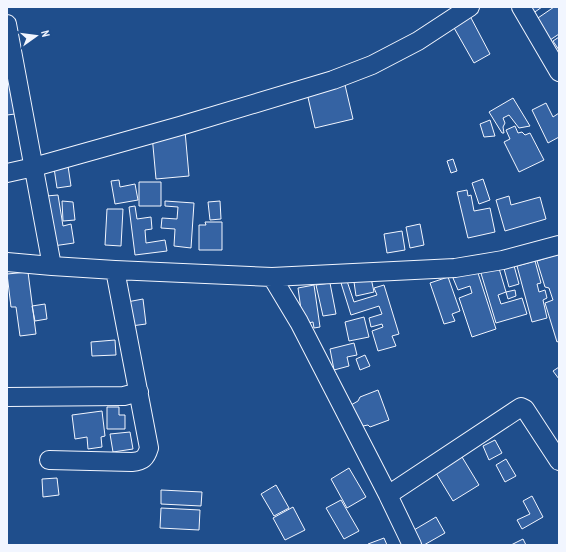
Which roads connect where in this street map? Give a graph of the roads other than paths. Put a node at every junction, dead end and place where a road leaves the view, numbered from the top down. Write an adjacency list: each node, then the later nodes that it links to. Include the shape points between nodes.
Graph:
1 (470, 7): 5 (street, via 418,41 372,65 333,80)
2 (521, 7): 4 (street)
3 (7, 24): 5 (street)
4 (559, 72)
5 (34, 167): 6 (street); 9 (street)
6 (7, 173)
7 (559, 246): 11 (street, via 503,260 455,268)
8 (7, 262): 9 (street)
9 (52, 266): 10 (street)
10 (115, 270): 11 (street); 12 (street)
11 (272, 278): 16 (street, via 299,322)
12 (139, 392): 13 (street, via 124,396); 14 (street, via 149,448 146,456 140,461)
13 (7, 397)
14 (49, 460)
15 (559, 460): 16 (street, via 525,408 521,407)
16 (388, 495): 17 (street)
17 (412, 545)

